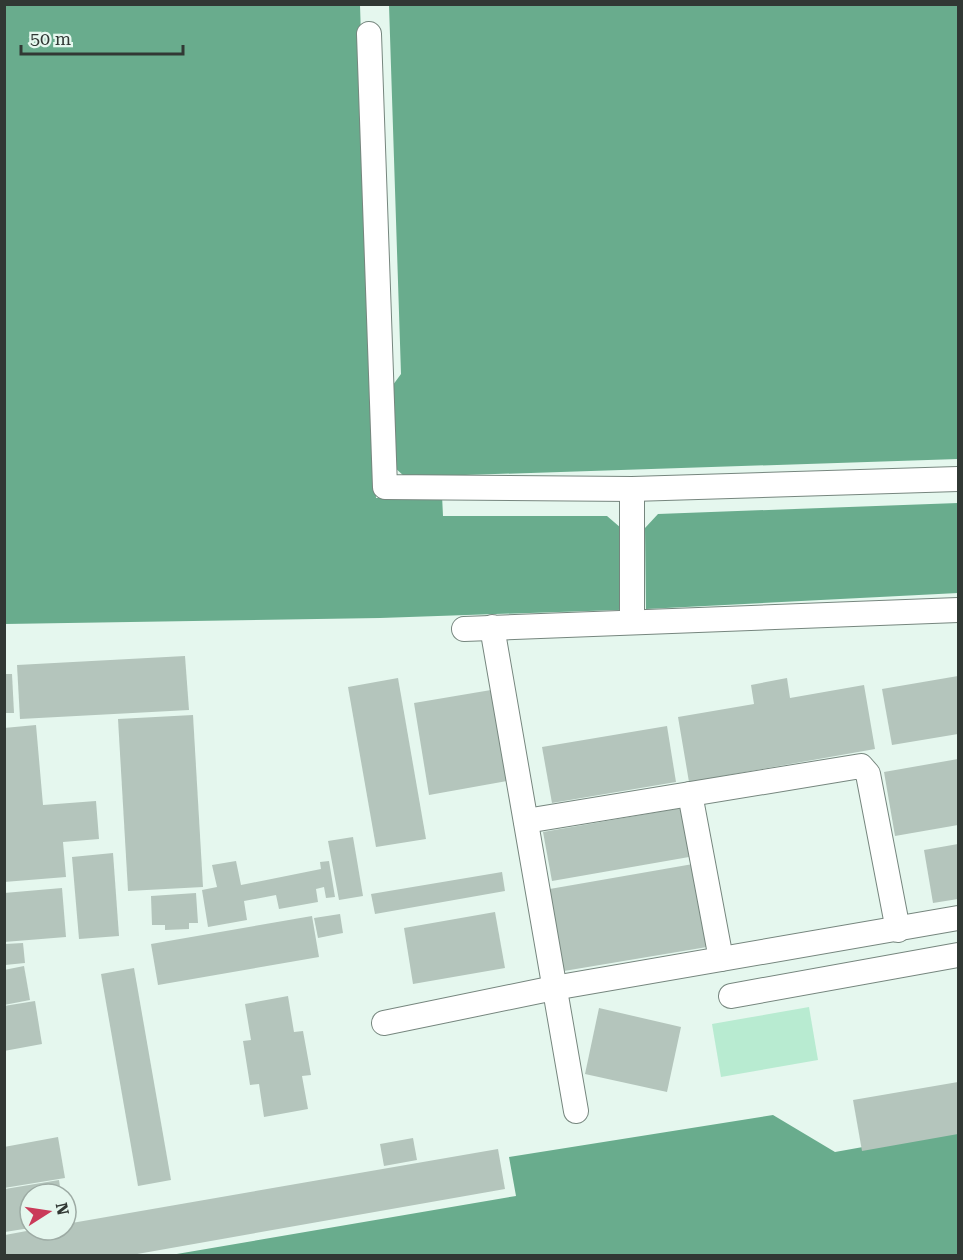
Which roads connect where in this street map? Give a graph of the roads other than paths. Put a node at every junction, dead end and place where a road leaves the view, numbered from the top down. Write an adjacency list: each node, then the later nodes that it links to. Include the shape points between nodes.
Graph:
1 (369, 34): 3 (lane, via 385,487)
2 (958, 479): 3 (lane)
3 (632, 489): 5 (lane)
4 (958, 610): 5 (lane)
5 (632, 622): 6 (lane)
6 (492, 627): 7 (lane); 9 (lane)
7 (465, 629)
8 (690, 794): 9 (lane); 11 (lane, via 861,766 868,774); 13 (lane)
9 (526, 821): 14 (lane)
10 (958, 918): 11 (lane)
11 (898, 930): 13 (lane)
12 (958, 955): 15 (lane)
13 (721, 959): 14 (lane)
14 (554, 988): 16 (lane); 17 (lane)
15 (731, 996)
16 (384, 1023)
17 (576, 1112)

